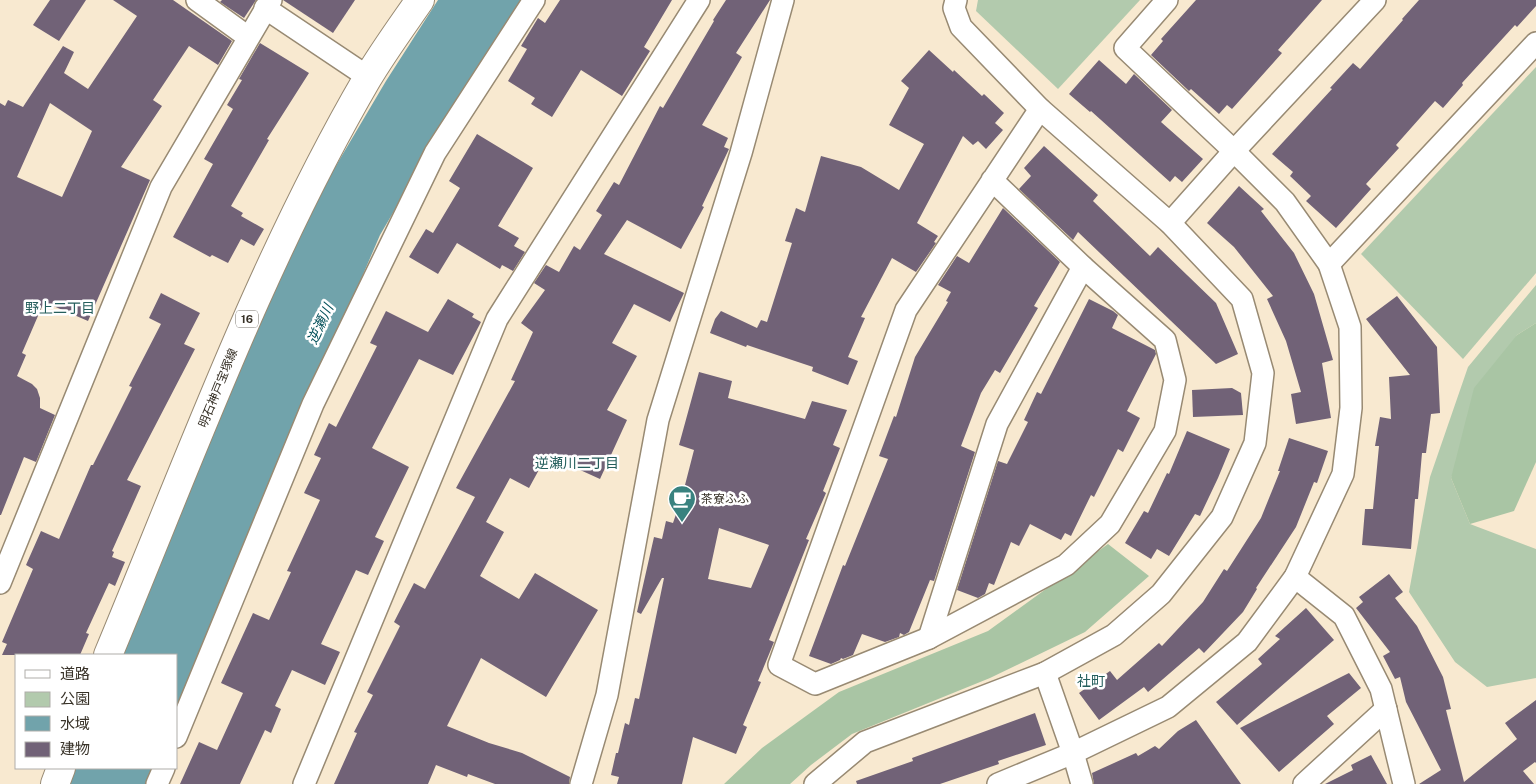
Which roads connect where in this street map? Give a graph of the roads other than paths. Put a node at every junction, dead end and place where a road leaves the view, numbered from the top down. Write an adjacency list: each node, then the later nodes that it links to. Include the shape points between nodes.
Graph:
1 (197, 0): 10 (street)
2 (420, 0): 12 (main road, 明石神戸宝塚線 / 16)
3 (534, 0): 25 (street, via 434,153 313,404)
4 (699, 0): 31 (street, via 497,319)
5 (783, 0): 32 (street, via 741,154 658,420 607,695)
6 (956, 0): 13 (street, via 954,8 962,27)
7 (1167, 0): 14 (street, via 1124,48)
8 (1375, 0): 14 (street)
9 (268, 4): 10 (street); 12 (street)
10 (248, 37): 20 (street, via 161,187)
11 (1536, 43): 17 (street)
12 (368, 77): 22 (main road, 明石神戸宝塚線 / 16, via 325,155 247,319)
13 (1040, 109): 15 (street); 16 (street)
14 (1234, 151): 16 (street); 17 (street, via 1285,202)
15 (992, 180): 18 (street); 21 (street, via 906,310 779,665 815,684)
16 (1170, 223): 23 (street, via 1242,299 1263,373 1255,443 1222,517 1161,594 1114,635)
17 (1329, 264): 19 (street, via 1350,327 1352,408 1343,474)
18 (1083, 268): 21 (street, via 997,424); 21 (street, via 1165,340 1175,380 1165,431 1110,524 1066,565)
19 (1295, 577): 24 (street, via 1344,616 1381,689); 26 (street, via 1247,642 1168,707)
20 (0, 583)
21 (929, 638)
22 (108, 654)
23 (1045, 673): 26 (street); 33 (street, via 865,742)
24 (1386, 708): 36 (street); 37 (street)
25 (178, 732)
26 (1073, 753): 34 (street); 35 (street)
27 (61, 769): 29 (main road)
28 (164, 769): 30 (street)
29 (55, 784)
30 (157, 784)
31 (304, 784)
32 (580, 784)
33 (815, 784)
34 (998, 784)
35 (1082, 784)
36 (1304, 784)
37 (1404, 784)

